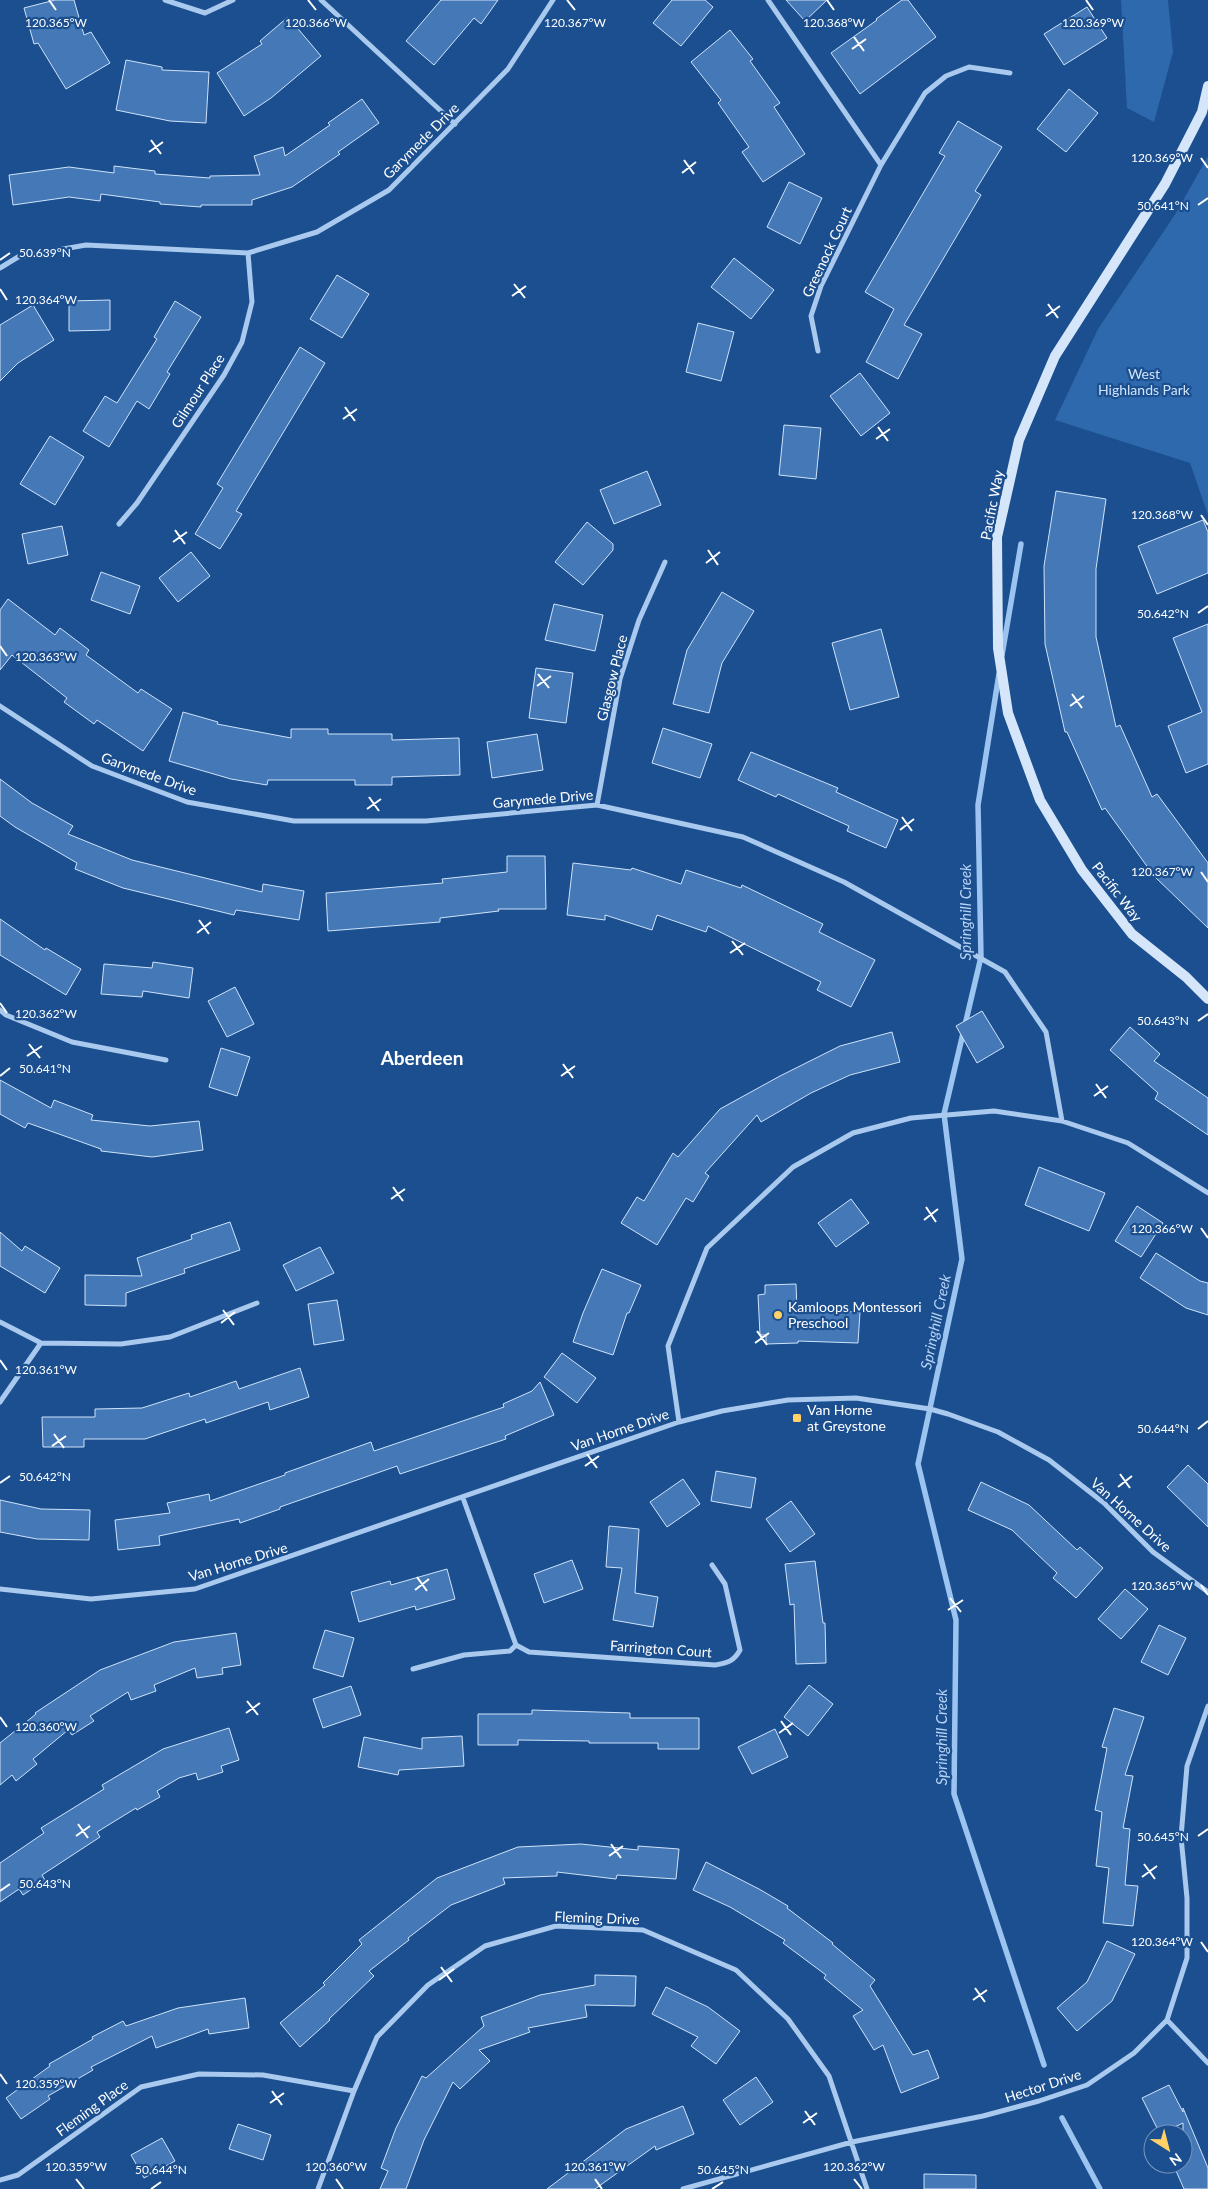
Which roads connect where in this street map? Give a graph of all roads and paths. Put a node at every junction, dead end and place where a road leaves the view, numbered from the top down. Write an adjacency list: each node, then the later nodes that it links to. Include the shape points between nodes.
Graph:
1 (166, 0): 2 (street, via 205,13)
2 (233, 0)
3 (322, 0): 8 (street)
4 (553, 0): 8 (street, Garymede Drive, via 508,69)
5 (768, 0): 9 (street)
6 (1010, 73): 9 (street, Greenock Court, via 969,67 946,76 925,93)
7 (1208, 86): 17 (main road, Pacific Way, via 1202,112 1165,184 1055,356 1019,440 997,537 998,648 1008,713 1040,800 1082,870 1132,934)
8 (455, 124): 10 (street, Garymede Drive, via 389,190 317,232)
9 (881, 165): 12 (street, Greenock Court, via 818,293 811,316)
10 (248, 253): 11 (street, Garymede Drive, via 86,245 18,257); 13 (street, Gilmour Place, via 252,302 242,342 224,375)
11 (0, 268)
12 (818, 351)
13 (119, 524)
14 (665, 562): 16 (street, Glasgow Place, via 639,620 620,680)
15 (0, 706): 16 (street, Garymede Drive, via 92,766 187,802 294,821 426,821)
16 (596, 805): 22 (street, Garymede Drive, via 743,837 844,882 1005,972 1046,1032)
17 (1186, 977): 18 (main road, Pacific Way); 19 (main road, Pacific Way)
18 (1208, 990)
19 (1208, 999)
20 (0, 1010): 21 (street, via 72,1042)
21 (166, 1060)
22 (1062, 1121): 23 (street, via 1128,1143); 28 (street, via 994,1111 911,1118 853,1132 793,1167 707,1248 668,1346)
23 (1208, 1193)
24 (257, 1304): 26 (street, via 170,1337 121,1344)
25 (0, 1322): 26 (street)
26 (41, 1343): 27 (street)
27 (0, 1402)
28 (679, 1422): 29 (street, Van Horne Drive); 32 (street, Van Horne Drive, via 788,1400 856,1398 930,1408 998,1432 1049,1460 1104,1503 1153,1552)
29 (463, 1498): 31 (street, Van Horne Drive, via 195,1589 91,1599); 33 (street)
30 (712, 1565): 33 (street, Farrington Court, via 725,1584 740,1650 736,1659 728,1663 716,1665 529,1652)
31 (0, 1589)
32 (1208, 1592)
33 (516, 1645): 34 (street, via 510,1651 464,1655)
34 (413, 1669)
35 (1208, 1706): 36 (street, Hector Drive, via 1187,1766 1181,1837 1187,1898 1187,1958)
36 (1167, 2020): 37 (street); 39 (street, Hector Drive, via 1134,2053 1087,2085 983,2116)
37 (1208, 2063)
38 (354, 2091): 39 (street, Fleming Drive, via 377,2037 428,1986 485,1946 556,1926 643,1930 736,1970 788,2019 829,2076); 40 (street, Fleming Place, via 263,2075 199,2074 141,2087 18,2175); 41 (street, Fleming Drive)
39 (852, 2142): 42 (street, Hector Drive); 43 (street, Fleming Drive)
40 (0, 2180)
41 (318, 2189)
42 (683, 2189)
43 (867, 2189)

